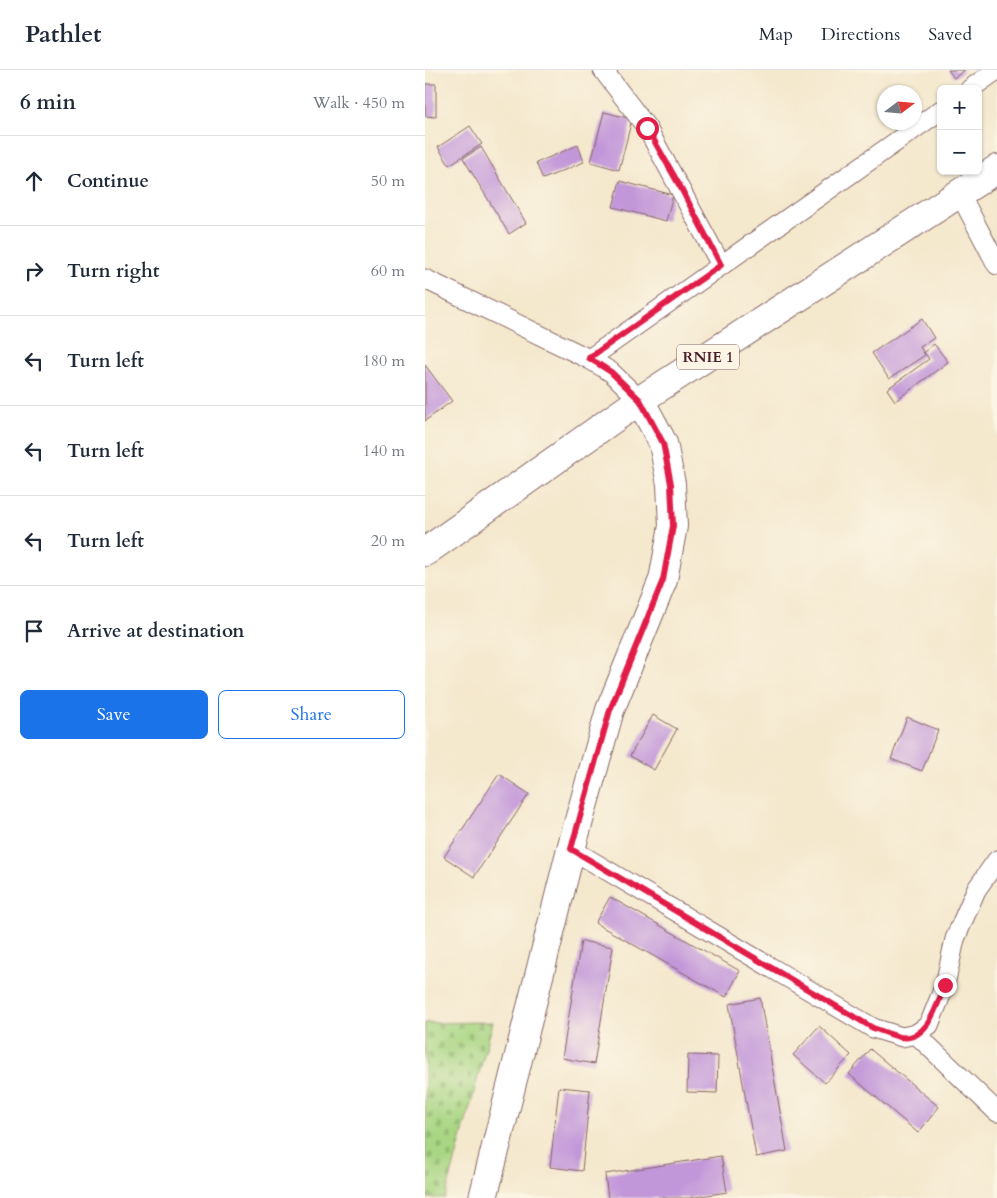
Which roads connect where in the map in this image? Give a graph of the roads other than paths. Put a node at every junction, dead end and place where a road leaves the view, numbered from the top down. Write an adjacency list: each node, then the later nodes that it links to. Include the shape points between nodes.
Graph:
1 (603, 70): 7 (street, via 647,128)
2 (997, 70): 3 (street)
3 (976, 85)
4 (937, 113): 7 (street)
5 (997, 169): 6 (main road, RNIE 1)
6 (960, 194): 8 (street); 11 (main road, RNIE 1)
7 (721, 265): 10 (street)
8 (997, 265)
9 (425, 279): 10 (street)
10 (589, 358): 11 (street, via 611,372)
11 (640, 400): 12 (main road, RNIE 1); 13 (main road, via 663,443 671,484 673,526 663,580 610,710)
12 (425, 552)
13 (571, 849): 15 (street, via 873,1028 902,1037); 17 (main road)
14 (997, 860): 15 (street, via 976,890 955,940 945,985 929,1025)
15 (917, 1034): 16 (street)
16 (997, 1112)
17 (483, 1198)

